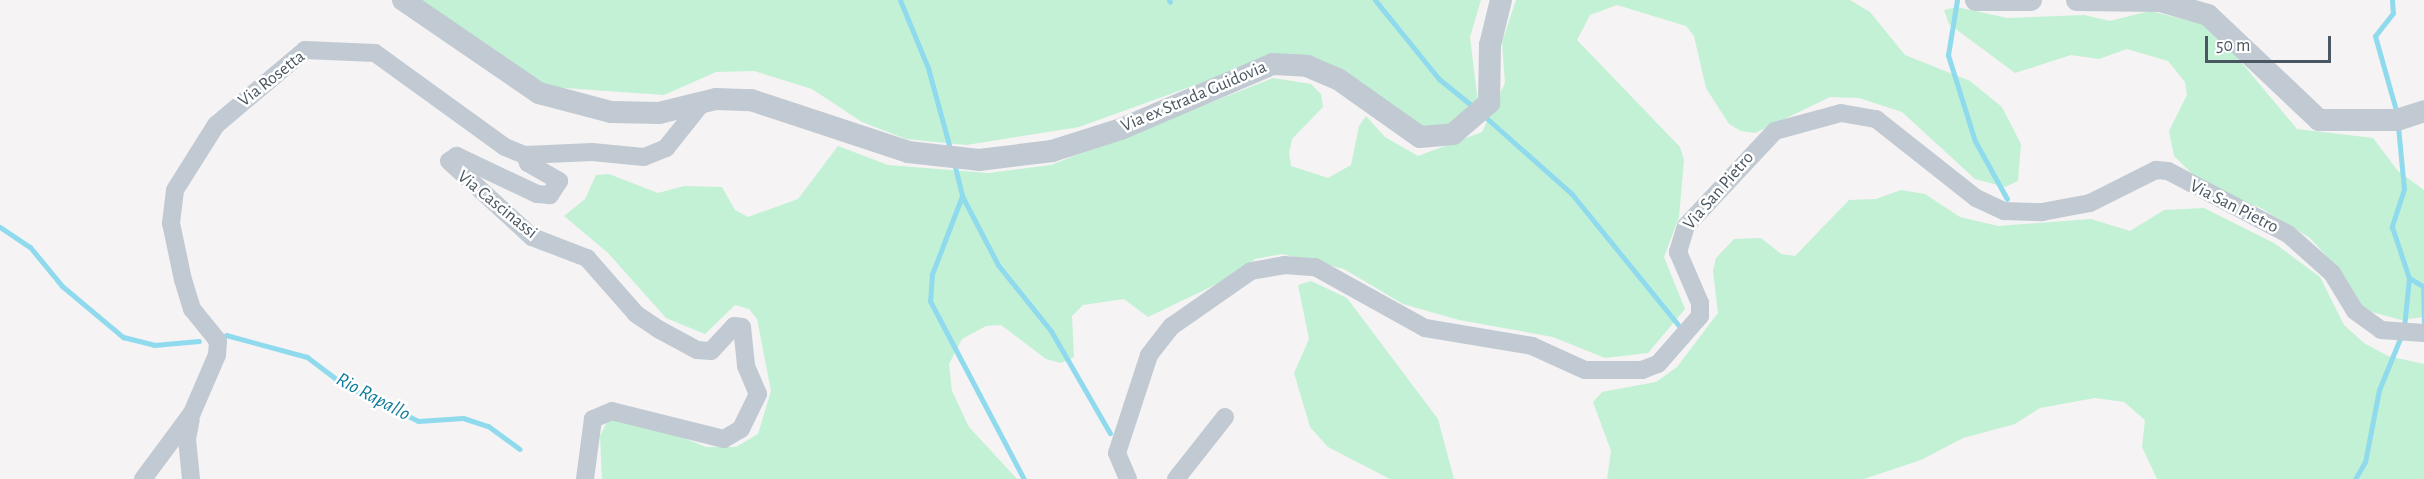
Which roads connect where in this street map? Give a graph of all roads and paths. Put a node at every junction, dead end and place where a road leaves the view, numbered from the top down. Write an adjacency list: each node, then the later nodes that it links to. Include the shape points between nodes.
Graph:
1 (403, 0): 6 (street, Via ex Strada Guidovia, via 539,93 611,112 659,113)
2 (1501, 0): 6 (street, Via ex Strada Guidovia, via 1490,45 1489,103 1467,126 1445,136 1420,137 1402,129 1354,88 1324,72 1273,64 1120,129 1052,151 979,160 908,152 751,100)
3 (1976, 0): 4 (street)
4 (2031, 0)
5 (2077, 0): 7 (street, via 2160,1 2208,15 2319,120 2379,121)
6 (702, 103): 8 (street, Via Rosetta, via 673,141 644,157 592,152)
7 (2424, 111)
8 (525, 155): 10 (street, Via Rosetta, via 505,147 375,53 305,50 216,125 174,190 172,233 183,280 192,309 218,341); 14 (street, Via Cascinassi, via 528,163 559,181 550,195 537,194 457,156 449,161 532,237 587,258 636,314 660,330 697,350 711,351 734,326 742,327 746,366 758,394 741,429 724,439 612,411 593,419)
9 (2424, 333): 15 (street, Via San Pietro, via 2381,330 2355,311 2332,273 2288,234 2168,171 2156,170 2090,203 2042,212 2004,211 1976,198 1876,119 1841,113 1775,131 1686,226 1678,252 1700,303 1700,316 1658,364 1642,370 1585,370 1532,346 1425,328 1315,267 1284,265 1251,271 1172,326 1149,355 1117,453)
10 (192, 413): 12 (street, Via Rosetta); 13 (street, Via Rosetta, via 187,440)
11 (1225, 417): 16 (street)
12 (143, 479)
13 (191, 479)
14 (585, 479)
15 (1128, 479)
16 (1176, 479)

